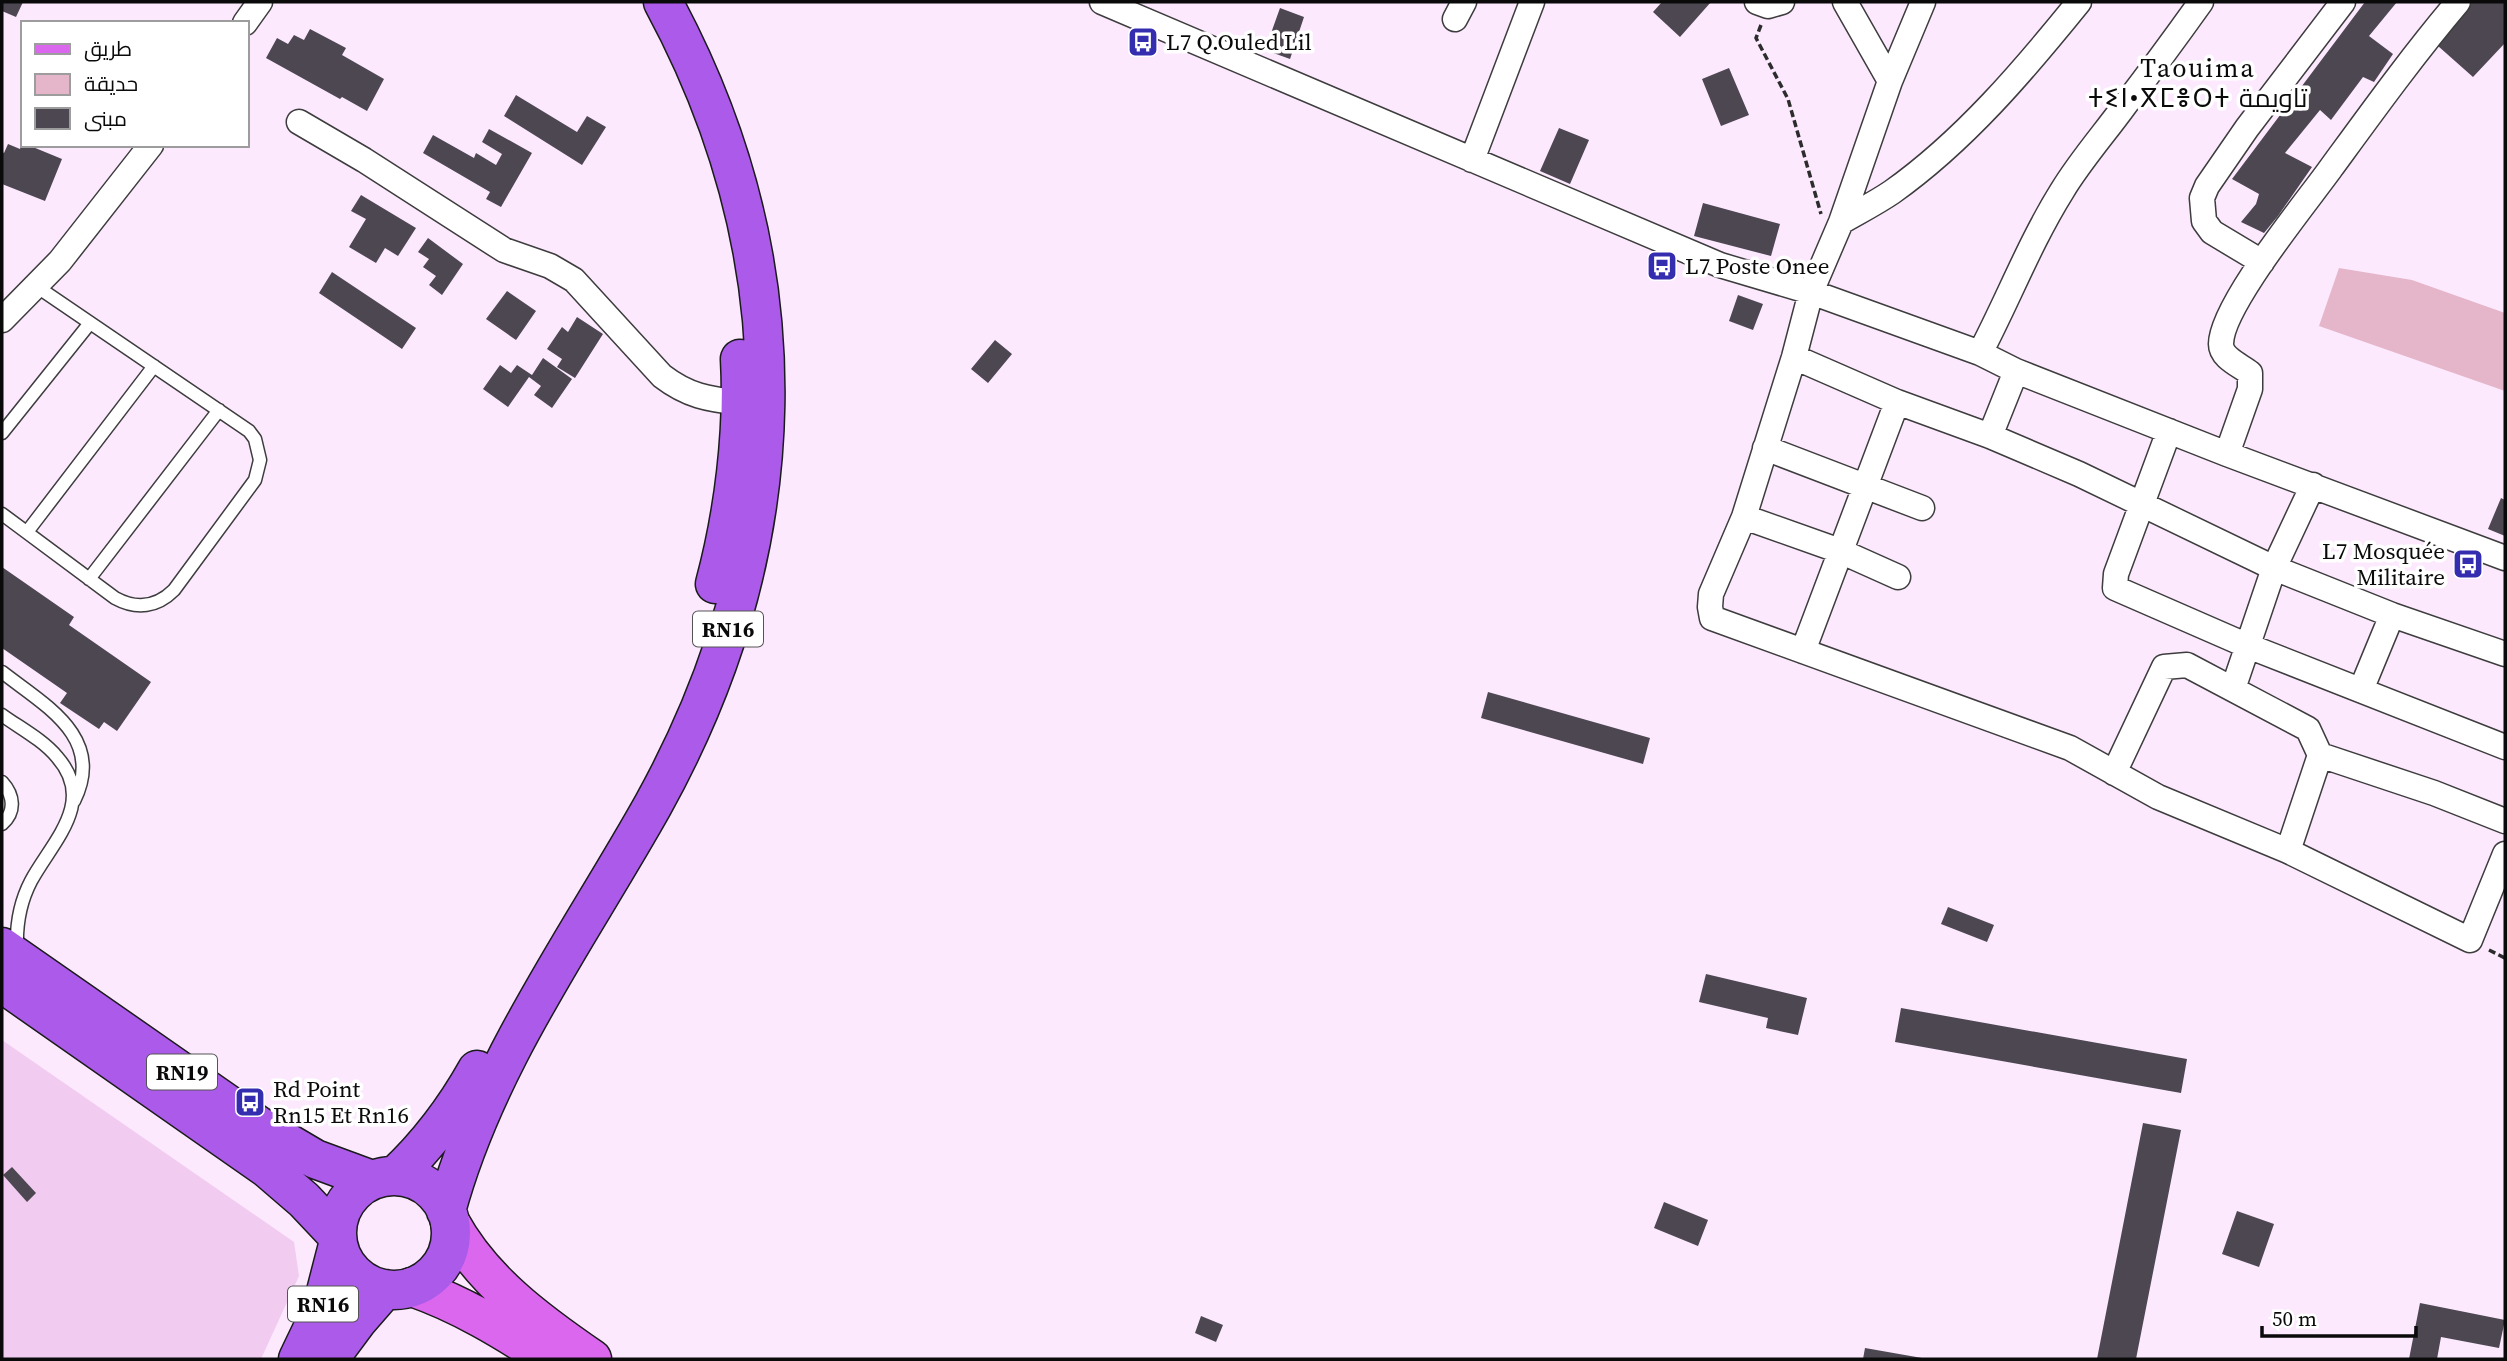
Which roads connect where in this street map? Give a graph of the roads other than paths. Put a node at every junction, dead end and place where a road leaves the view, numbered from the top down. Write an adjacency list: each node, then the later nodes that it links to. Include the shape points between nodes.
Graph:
1 (260, 2): 12 (street)
2 (633, 2): 28 (highway, RN16, via 687,108 715,193 732,280)
3 (663, 2): 66 (highway, RN16, via 721,131 758,279 766,407 753,535 729,628 691,728 488,1098 464,1153)
4 (1103, 2): 16 (street)
5 (1532, 2): 16 (street)
6 (1845, 2): 13 (street)
7 (1923, 2): 13 (street)
8 (2079, 2): 17 (street, via 1981,114 1891,192)
9 (2201, 2): 23 (street, via 2060,193)
10 (2343, 2): 18 (street, via 2247,128 2202,198 2204,221 2212,232)
11 (2458, 2): 18 (street)
12 (246, 21)
13 (1890, 81): 17 (street)
14 (299, 122): 28 (street, via 504,250 574,280 671,383 702,398)
15 (149, 147): 19 (street)
16 (1472, 160): 20 (street, via 1720,265)
17 (1841, 222): 20 (street)
18 (2262, 262): 34 (street, via 2222,333 2225,357 2251,378)
19 (36, 286): 21 (street); 22 (lane)
20 (1811, 292): 23 (street); 24 (street)
21 (2, 320)
22 (90, 323): 25 (lane); 31 (lane)
23 (1980, 353): 26 (street)
24 (1794, 357): 27 (street); 33 (street)
25 (154, 366): 29 (lane); 41 (lane)
26 (2016, 371): 30 (street); 32 (street)
27 (1897, 402): 32 (street); 36 (street)
28 (740, 403): 65 (highway, RN16, via 731,499 716,578 693,656 663,730 463,1095 435,1135)
29 (219, 410): 46 (lane); 46 (lane, via 249,430 258,449 259,470 250,489 174,590 157,603 136,606)
30 (2169, 431): 34 (street); 37 (street)
31 (2, 433)
32 (1990, 436): 37 (street)
33 (1765, 448): 36 (street); 40 (street)
34 (2227, 454): 35 (street)
35 (2313, 485): 43 (street); 44 (street)
36 (1865, 486): 38 (street); 42 (street)
37 (2142, 505): 44 (street); 48 (street, via 2115,587)
38 (1922, 508)
39 (2, 513): 41 (lane)
40 (1744, 517): 42 (street); 49 (street, via 1712,594 1712,618)
41 (27, 532): 46 (lane)
42 (1840, 551): 45 (street); 49 (street)
43 (2505, 558)
44 (2274, 568): 47 (street); 48 (street)
45 (1898, 577)
46 (89, 579)
47 (2392, 615): 50 (street); 53 (street)
48 (2248, 646): 52 (street); 53 (street)
49 (1803, 651): 57 (street, via 2070,748)
50 (2505, 654)
51 (2, 672): 59 (lane, via 63,720 78,741 82,780)
52 (2233, 689): 56 (street, via 2308,729); 57 (street, via 2187,665 2164,667)
53 (2361, 690): 55 (street)
54 (2, 715): 59 (lane, via 57,756 69,779)
55 (2505, 747)
56 (2320, 755): 60 (street); 62 (street)
57 (2114, 773): 62 (street, via 2158,797)
58 (2, 782): 61 (lane, via 13,802)
59 (72, 804): 64 (lane, via 65,830 23,900)
60 (2505, 821)
61 (2, 824)
62 (2287, 851): 63 (street, via 2470,940)
63 (2505, 854)
64 (7, 963): 65 (highway, RN19, via 278,1138 315,1159); 67 (highway, RN19, via 268,1169 304,1200)
65 (384, 1178): 66 (highway, via 420,1182 431,1189); 67 (highway, RN16, via 348,1199 340,1216)
66 (448, 1216): 68 (highway, RN16, via 451,1235 445,1258 431,1275); 72 (main road, via 471,1256 497,1284)
67 (338, 1240): 68 (highway, RN16, via 343,1260 353,1272 373,1286); 69 (highway, RN16, via 321,1311)
68 (399, 1288): 70 (highway, RN16, via 358,1320); 71 (main road, via 463,1307)
69 (298, 1359)
70 (329, 1359)
71 (548, 1359)
72 (592, 1359)

